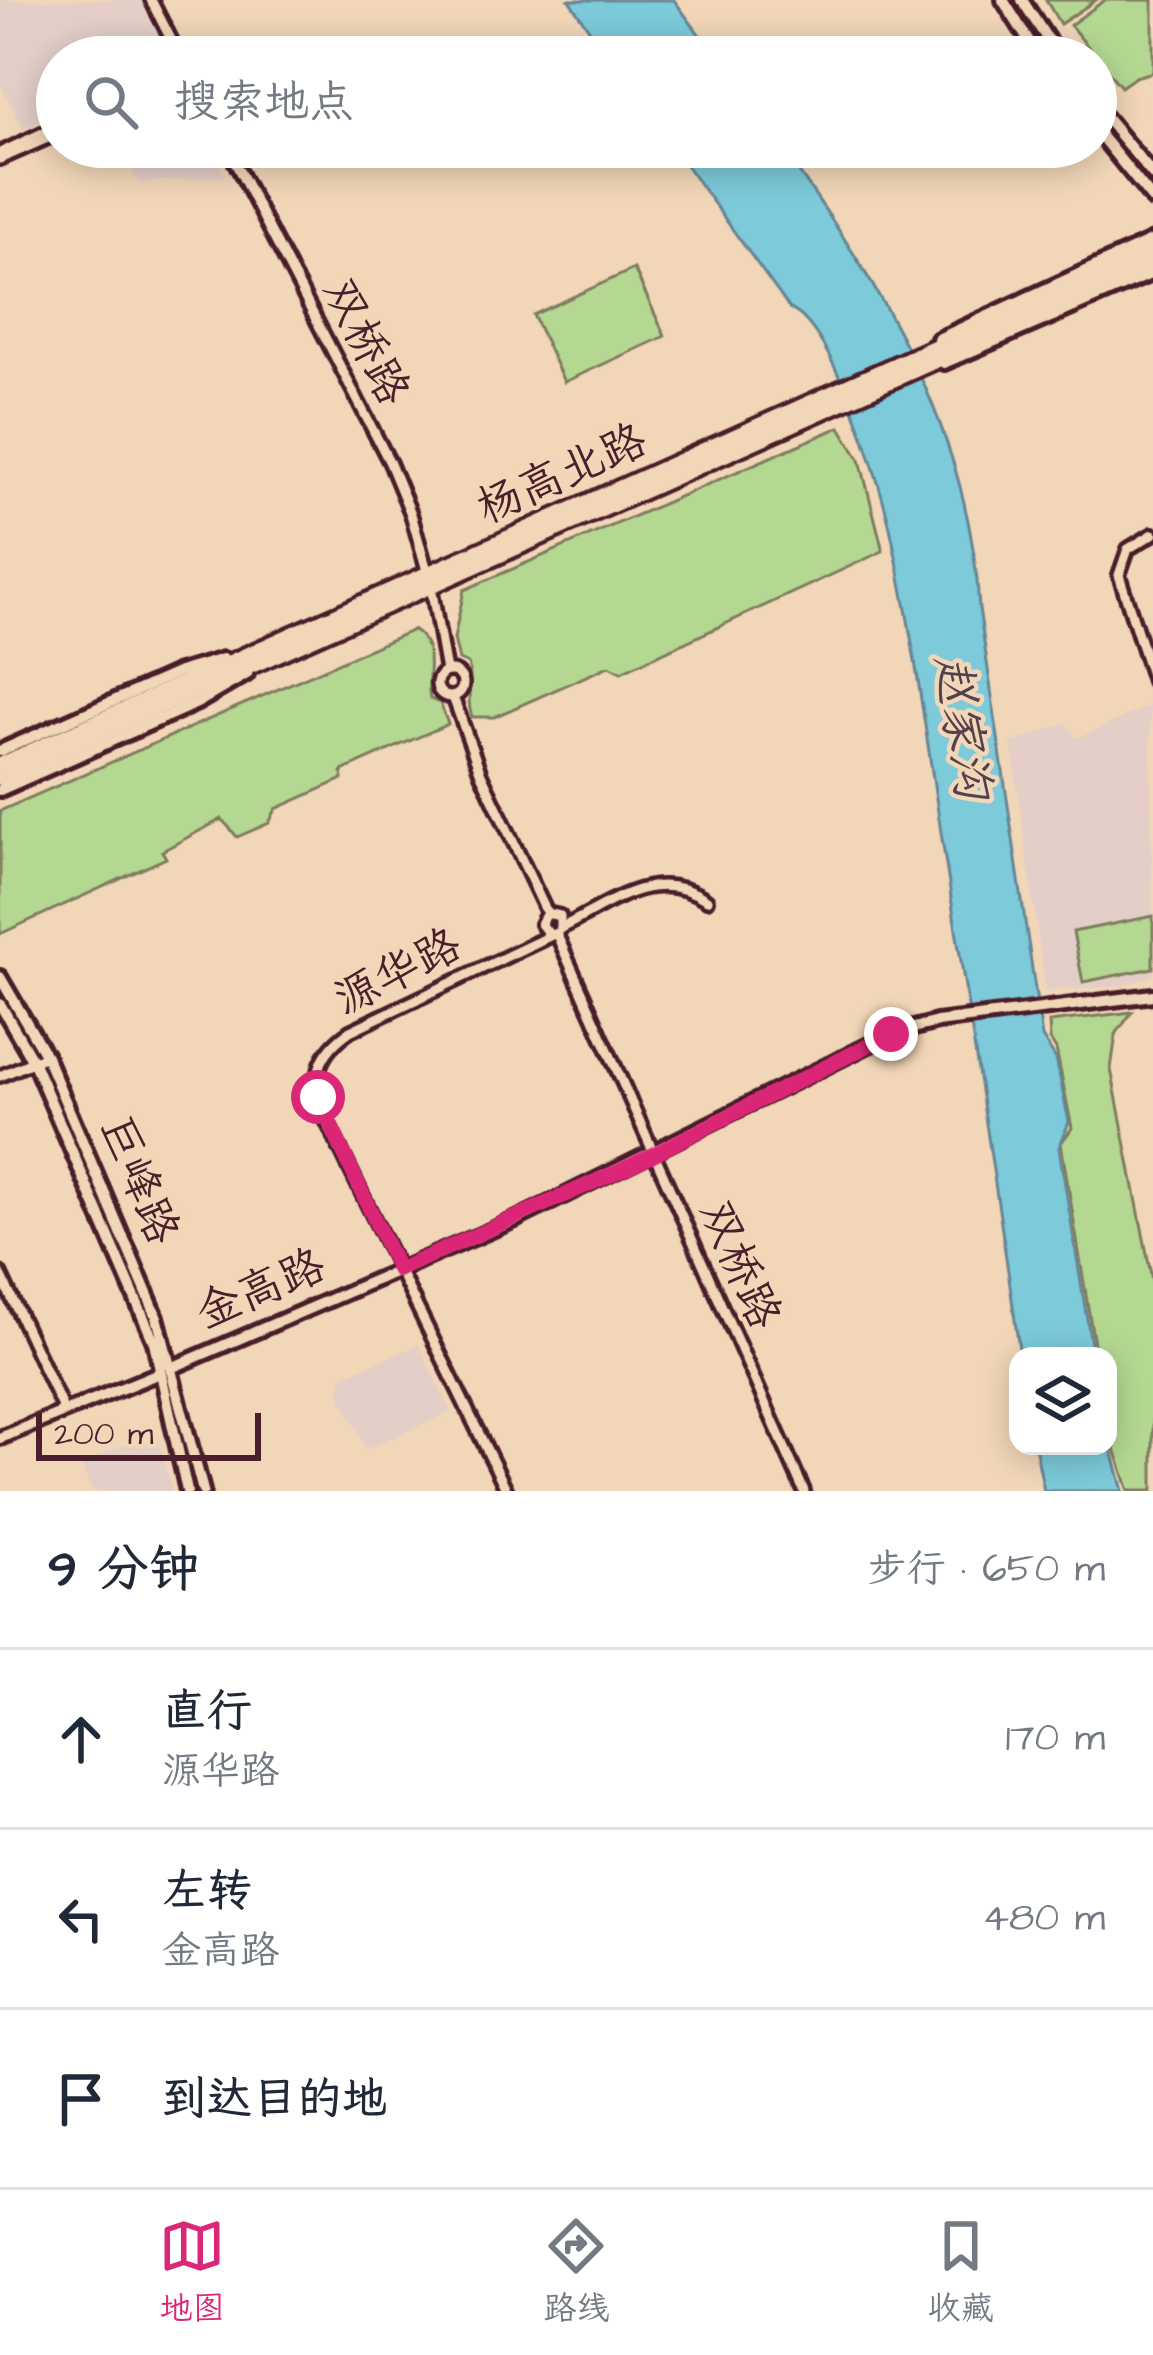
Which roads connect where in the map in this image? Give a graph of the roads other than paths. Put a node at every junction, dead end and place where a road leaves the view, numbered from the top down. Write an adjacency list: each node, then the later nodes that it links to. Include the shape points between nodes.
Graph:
1 (151, 0): 4 (street)
2 (1003, 0): 5 (main road)
3 (1022, 0): 6 (main road)
4 (169, 36)
5 (1026, 36)
6 (1045, 36)
7 (1117, 131): 12 (main road)
8 (36, 140): 9 (street)
9 (0, 156)
10 (1117, 156): 13 (main road)
11 (237, 168): 19 (street, 双桥路, via 390,463)
12 (1153, 175)
13 (1153, 200)
14 (1153, 240): 17 (main road, via 962,325)
15 (1153, 250): 17 (highway, 杨高北路)
16 (1153, 268): 17 (highway, 杨高北路); 17 (main road, via 974,353)
17 (893, 373): 19 (highway, 杨高北路)
18 (1153, 534): 22 (street, via 1128,549 1119,575)
19 (430, 581): 20 (highway, 杨高北路); 21 (street, 双桥路)
20 (275, 650): 24 (highway, 杨高北路); 25 (main road, via 179,672); 28 (main road, via 197,703)
21 (446, 671): 23 (street, 双桥路, via 436,687); 23 (street, 双桥路, via 463,680)
22 (1153, 681)
23 (453, 697): 30 (street, 双桥路)
24 (159, 701): 26 (highway, 杨高北路); 27 (highway, 杨高北路)
25 (0, 752)
26 (0, 765)
27 (0, 778)
28 (0, 790)
29 (707, 900): 31 (street, 源华路, via 657,884)
30 (547, 913): 31 (street, via 541,924); 31 (street, via 560,916)
31 (556, 932): 37 (street, 双桥路); 38 (street, 源华路, via 350,1031 324,1053 316,1083 323,1114)
32 (0, 977): 35 (main road, 巨峰路)
33 (1153, 995): 37 (main road, 金高路, via 937,1022 867,1044)
34 (0, 1004): 35 (main road, 巨峰路)
35 (40, 1060): 36 (street); 40 (main road, 巨峰路)
36 (0, 1076)
37 (653, 1153): 38 (main road, 金高路); 46 (street, 双桥路)
38 (398, 1270): 40 (main road, 金高路); 45 (street, 源华路)
39 (0, 1273): 41 (street)
40 (165, 1370): 41 (main road, 金高路); 43 (main road, 巨峰路); 44 (main road, 巨峰路)
41 (64, 1412): 42 (main road, 金高路)
42 (0, 1438)
43 (187, 1491)
44 (203, 1491)
45 (506, 1491)
46 (804, 1491)

